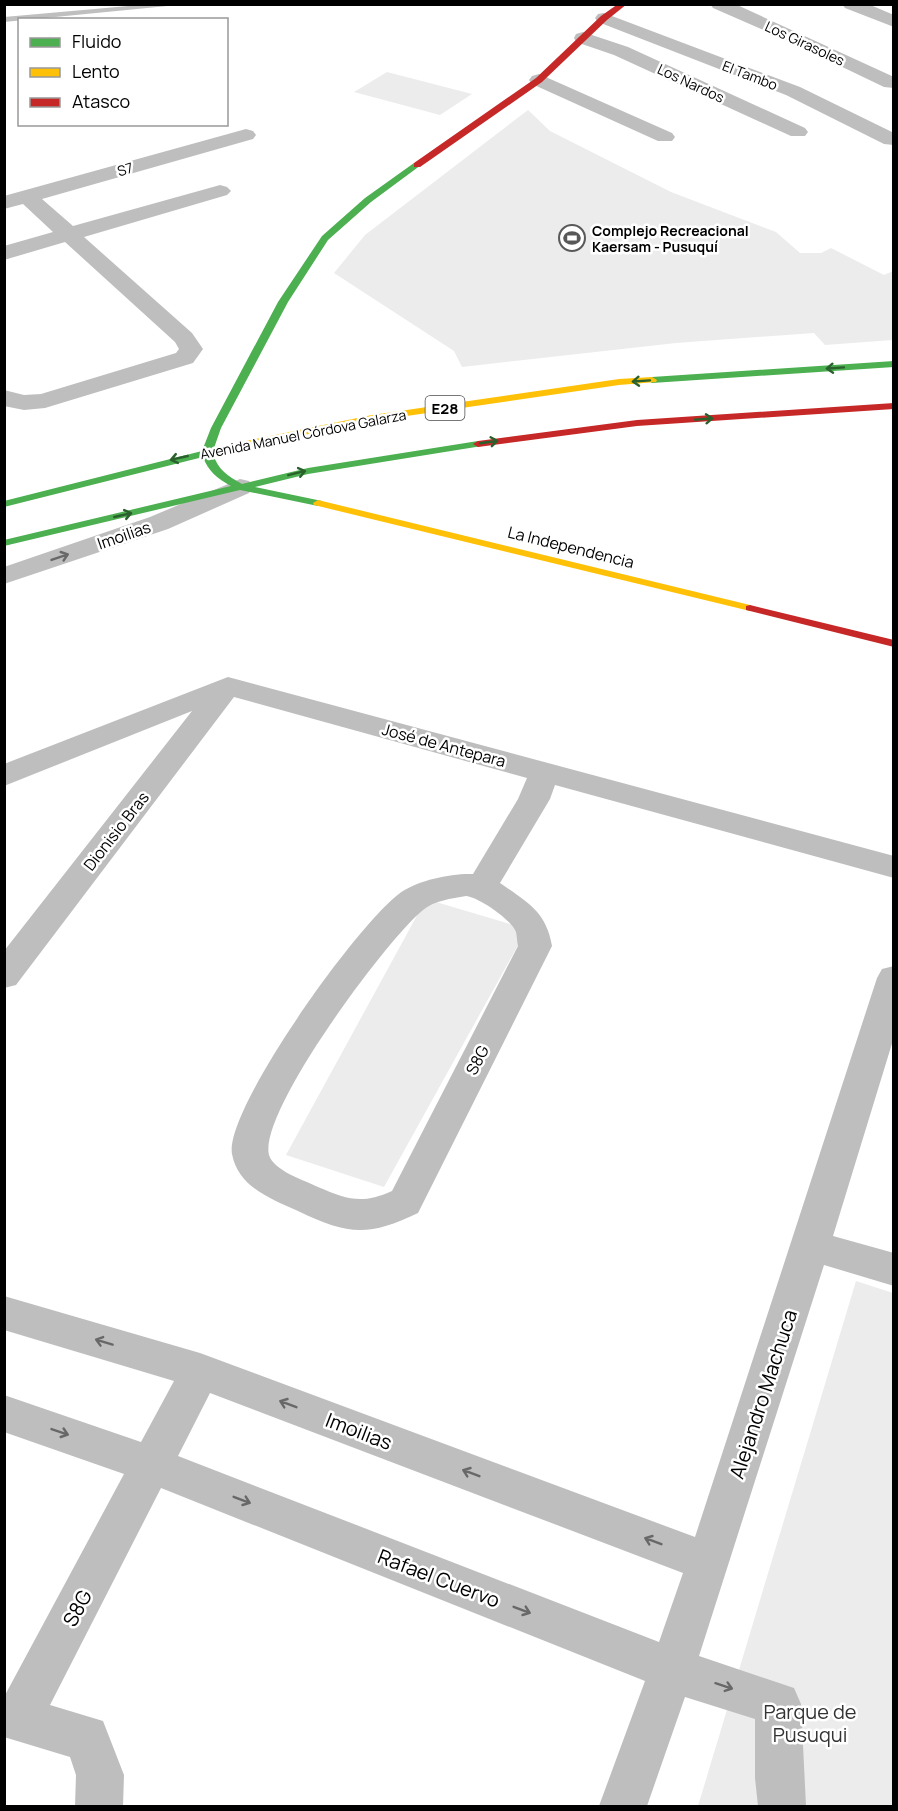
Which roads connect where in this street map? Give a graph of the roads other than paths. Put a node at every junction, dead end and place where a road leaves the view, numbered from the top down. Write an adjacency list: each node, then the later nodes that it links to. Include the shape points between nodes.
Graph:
1 (624, 4): 4 (street)
2 (719, 4): 8 (street, Los Girasoles)
3 (851, 4): 5 (street)
4 (604, 18): 6 (street); 12 (street, El Tambo, via 792,91)
5 (894, 22)
6 (583, 38): 7 (street); 9 (street, Los Nardos, via 621,51)
7 (539, 80): 11 (street); 21 (street, via 368,200 325,238 283,302)
8 (891, 83)
9 (798, 132)
10 (246, 135): 14 (street, S7)
11 (665, 137)
12 (891, 140)
13 (220, 191): 16 (street)
14 (27, 196): 15 (street, S7); 16 (street)
15 (4, 203)
16 (70, 233): 17 (street); 19 (street, via 184,338 191,349 185,358 45,401 28,404)
17 (4, 253)
18 (894, 364): 21 (street, Avenida Manuel Córdova Galarza / E28, one-way to 21, via 619,382 372,418)
19 (4, 397)
20 (894, 406): 22 (street, one-way to 20, via 308,471 531,436 637,423)
21 (207, 452): 22 (street, via 211,465); 23 (street, Avenida Manuel Córdova Galarza / E28, one-way to 23)
22 (240, 487): 24 (street, one-way to 22); 25 (street, Imoilias, one-way to 22, via 159,523); 26 (street, La Independencia, via 370,514)
23 (4, 504)
24 (4, 543)
25 (4, 576)
26 (894, 644)
27 (228, 686): 28 (street, José de Antepara); 29 (street); 32 (street, Dionisio Bras)
28 (545, 772): 30 (street, José de Antepara); 31 (street, via 534,799)
29 (4, 776)
30 (894, 867)
31 (482, 886): 31 (street, S8G, via 520,913 532,928 535,946 405,1202 375,1215 339,1213 283,1188 256,1170 250,1151 252,1131 329,1000 373,941 415,899 466,885)
32 (4, 976)
33 (894, 978): 34 (street, Alejandro Machuca)
34 (811, 1245): 35 (street); 40 (street, Alejandro Machuca)
35 (894, 1270)
36 (4, 1313): 37 (street, Imoilias, one-way to 36)
37 (200, 1371): 39 (street, S8G); 40 (street, Imoilias, one-way to 37)
38 (4, 1413): 39 (street, Rafael Cuervo, one-way to 39)
39 (152, 1465): 41 (street, Rafael Cuervo, one-way to 41); 42 (street, S8G)
40 (708, 1562): 41 (street, Alejandro Machuca)
41 (673, 1670): 44 (street, Alejandro Machuca); 45 (street, Rafael Cuervo, one-way to 45, via 778,1704)
42 (11, 1714): 43 (street, S8G, via 86,1738 100,1775)
43 (99, 1806)
44 (623, 1806)
45 (782, 1806)

